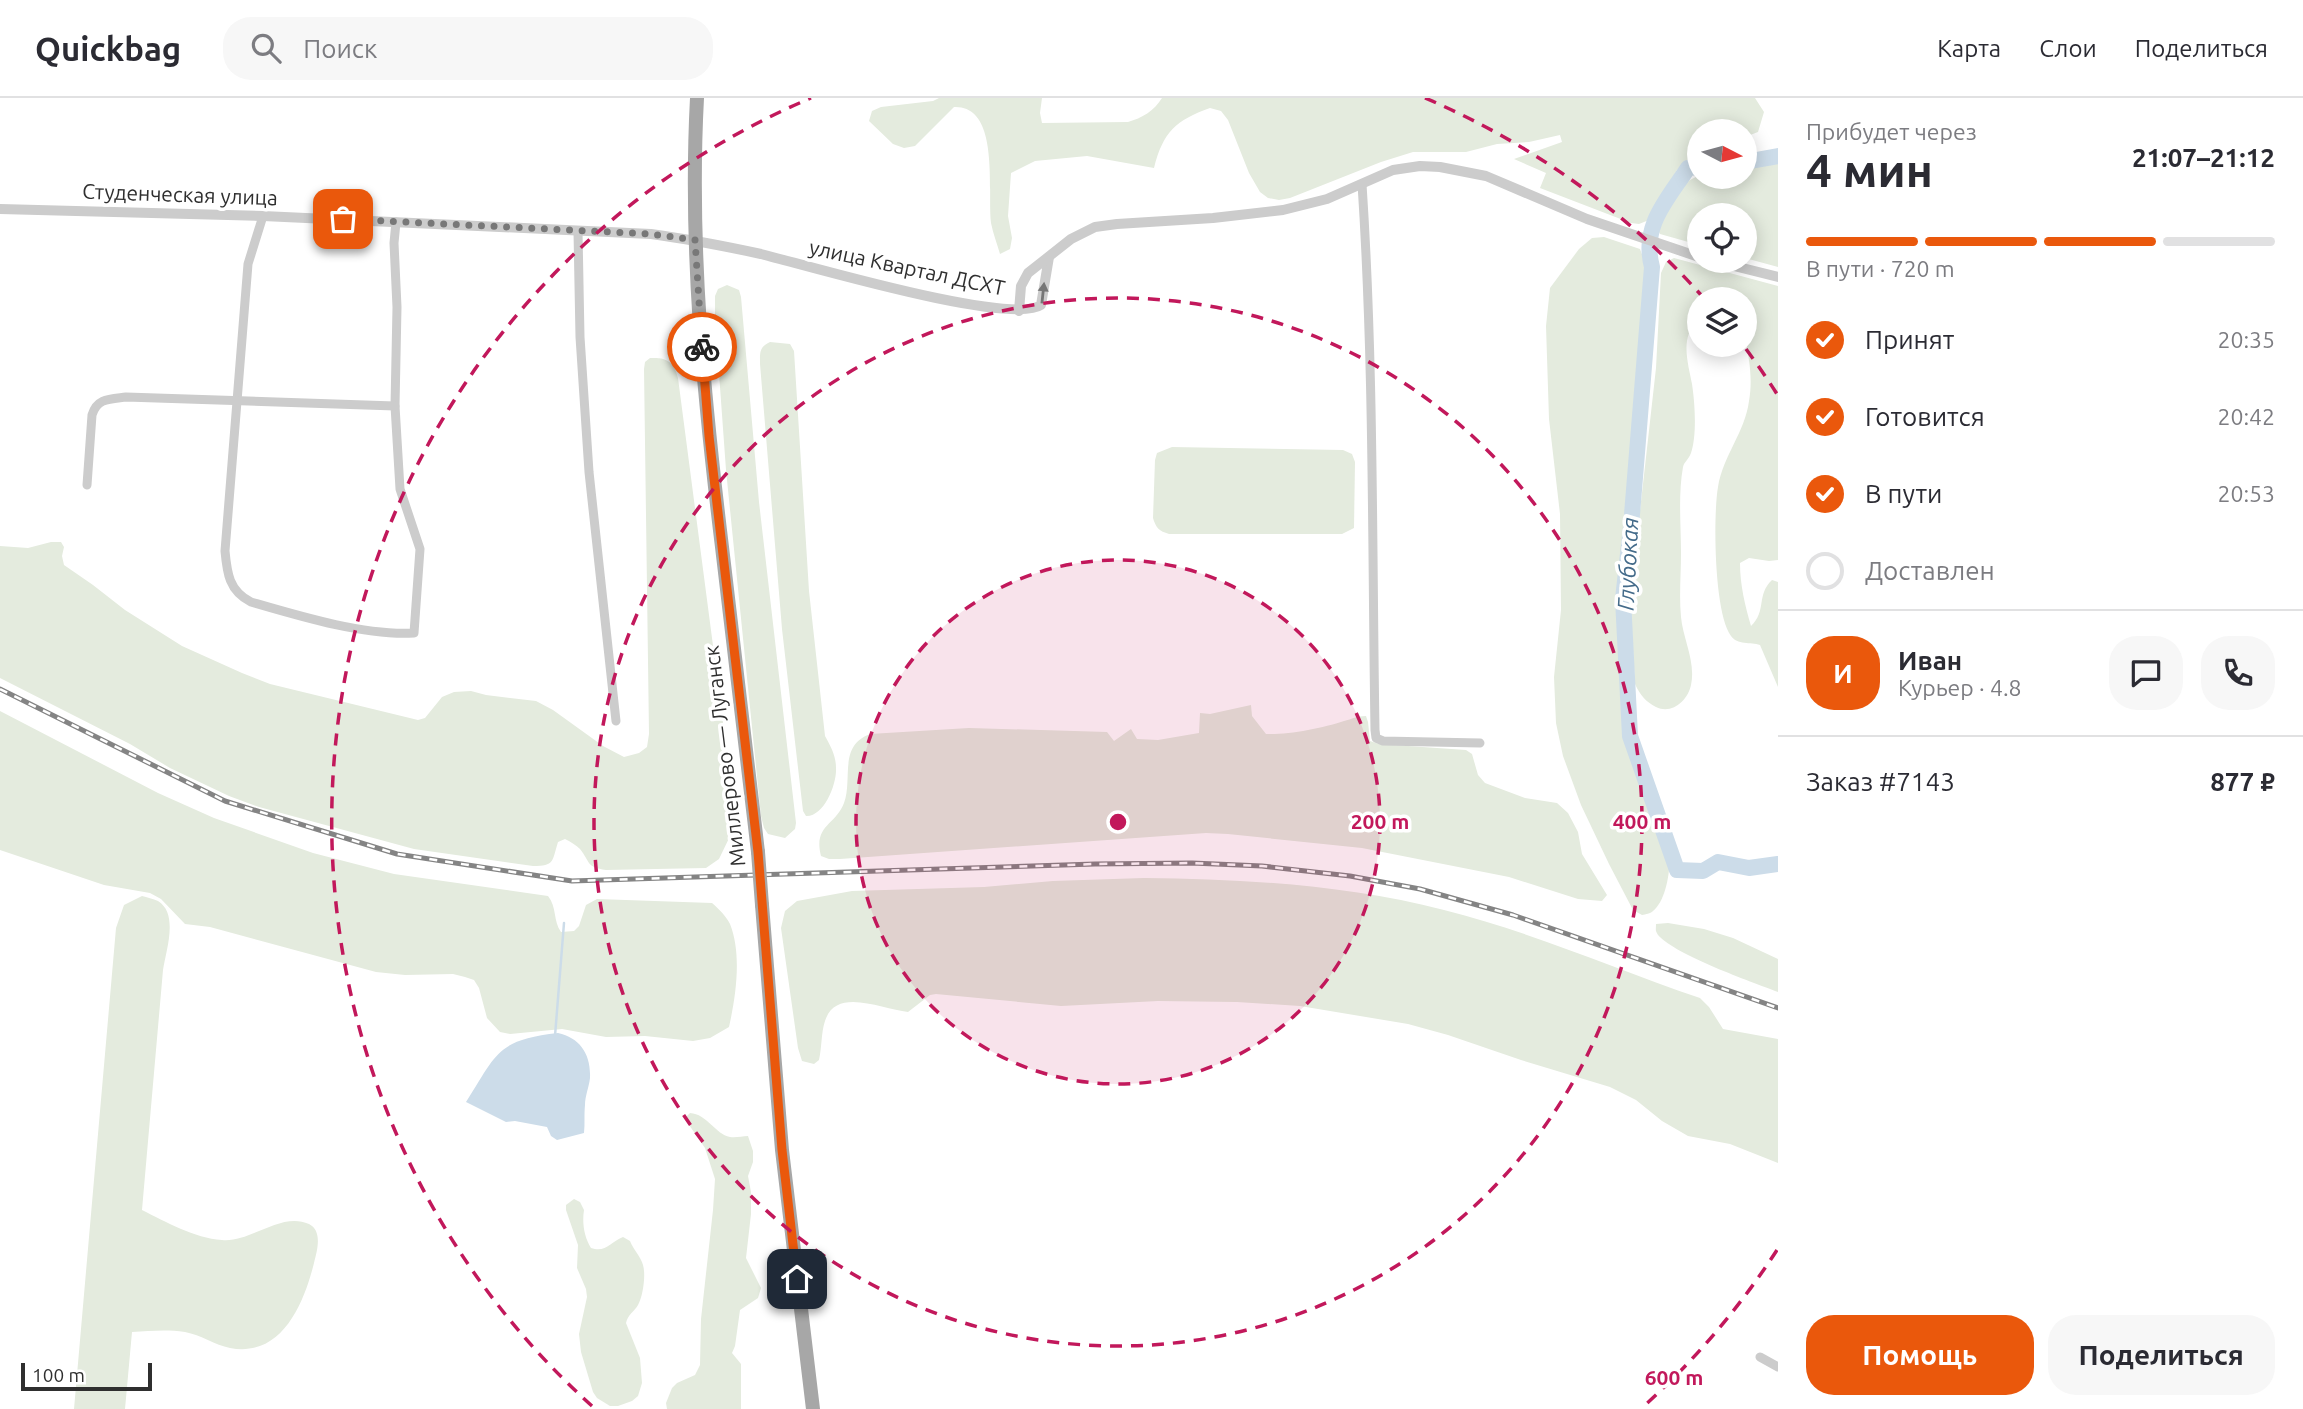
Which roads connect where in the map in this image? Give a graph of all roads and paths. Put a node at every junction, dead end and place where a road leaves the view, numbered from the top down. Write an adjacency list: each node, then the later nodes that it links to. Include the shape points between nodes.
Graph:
1 (697, 98): 7 (main road, Миллерово — Луганск)
2 (1362, 184): 8 (street, улица Квартал ДСХТ, via 1408,167 1458,170 1494,178 1587,219); 9 (street, улица Квартал ДСХТ, via 1283,211 1095,227); 17 (street, via 1374,730 1376,738 1383,741)
3 (0, 209): 4 (street, Студенческая улица)
4 (262, 216): 5 (street, Студенческая улица); 13 (street, via 248,264)
5 (396, 222): 6 (street, Студенческая улица); 14 (street)
6 (578, 232): 7 (street, Студенческая улица); 16 (street, via 589,472)
7 (695, 240): 12 (street, улица Квартал ДСХТ, via 951,301); 20 (main road, Миллерово — Луганск, bridge, via 709,436 758,852 782,1150)
8 (1687, 253)
9 (1049, 257): 12 (street, улица Квартал ДСХТ, via 1023,278); 12 (street, one-way to 9, via 1041,305)
10 (1757, 272): 11 (street)
11 (1778, 277)
12 (1019, 311)
13 (236, 400): 14 (street); 14 (street, via 225,551 234,590 271,608 398,634 414,633 420,549 400,489); 15 (street, via 126,397 100,401 92,415)
14 (395, 406)
15 (87, 485)
16 (616, 721)
17 (1480, 743)
18 (1760, 1357): 19 (street)
19 (1778, 1367)
20 (813, 1409)

